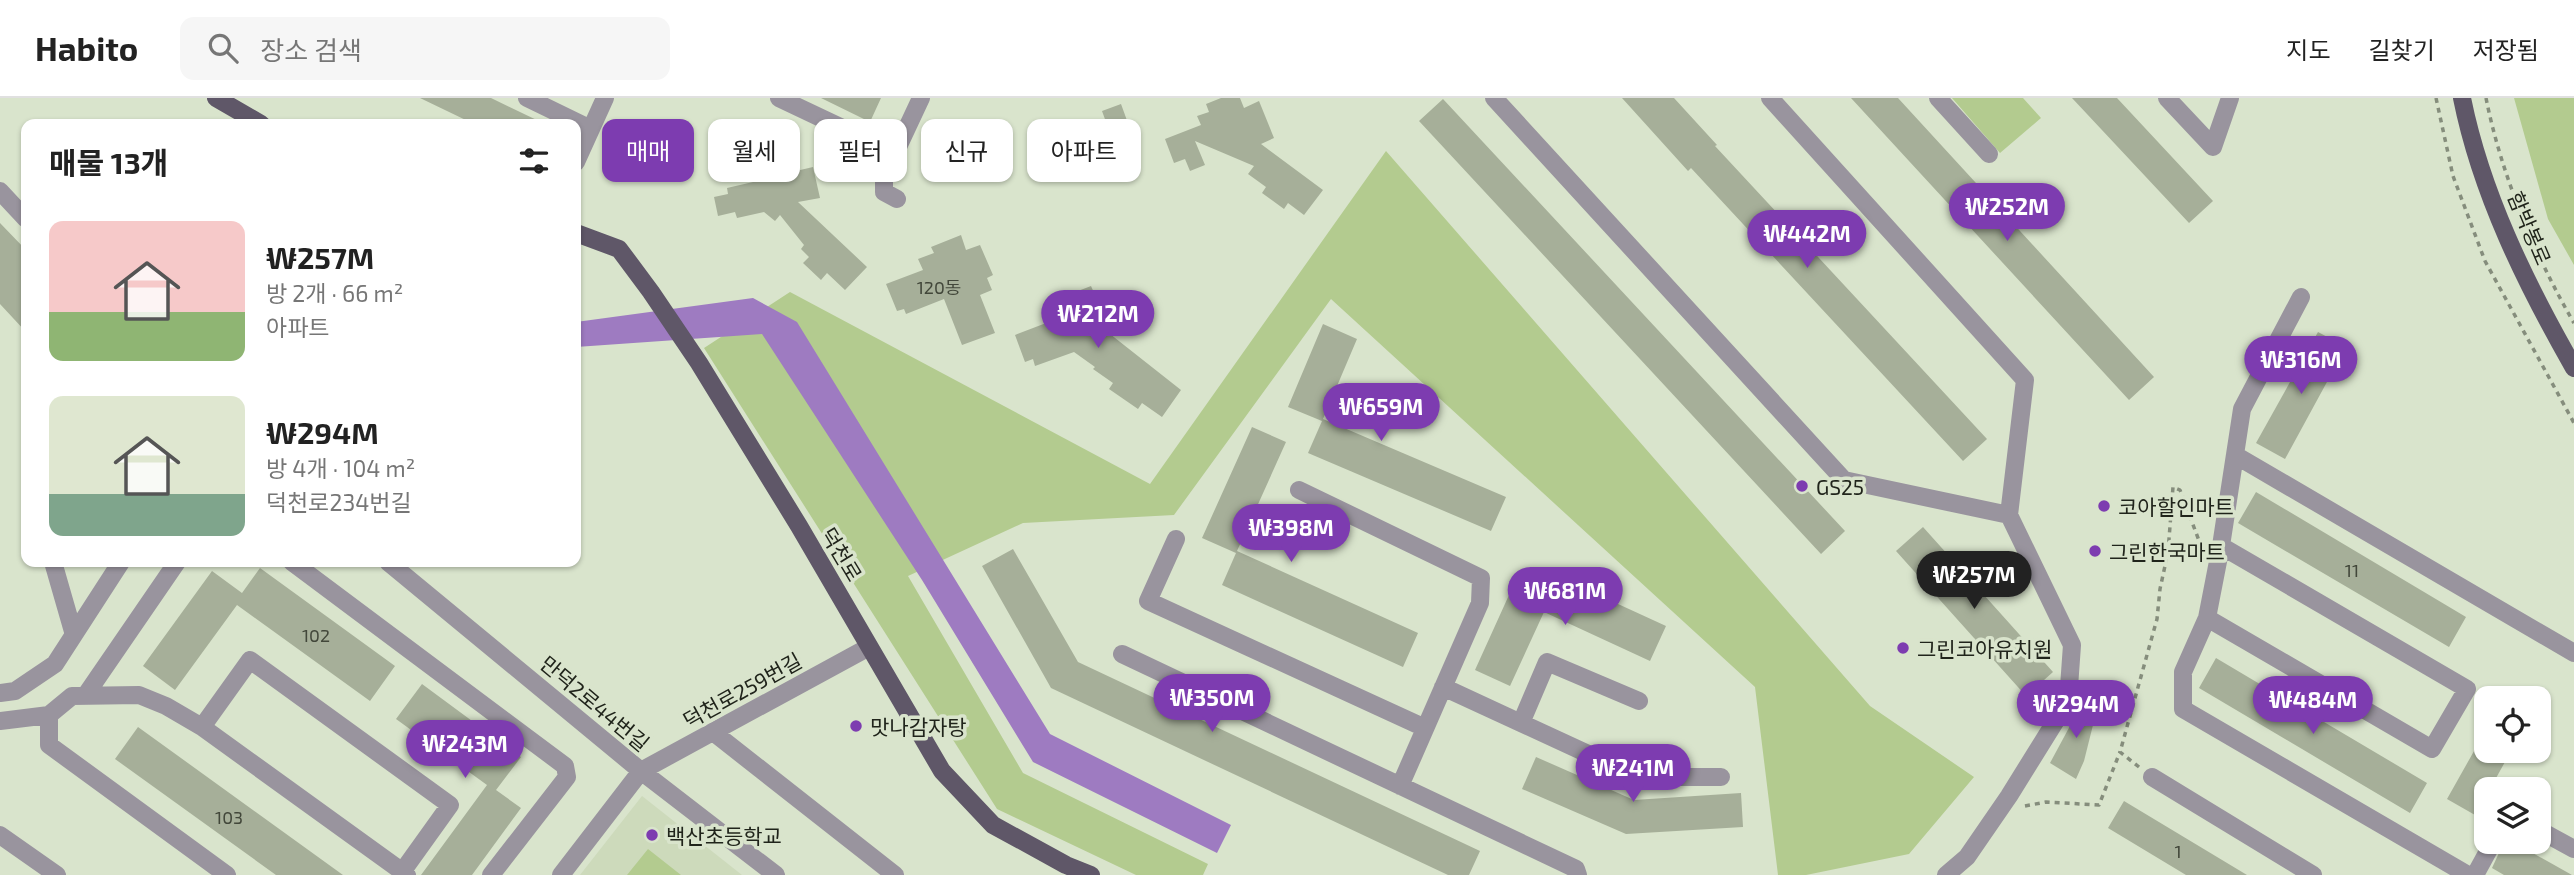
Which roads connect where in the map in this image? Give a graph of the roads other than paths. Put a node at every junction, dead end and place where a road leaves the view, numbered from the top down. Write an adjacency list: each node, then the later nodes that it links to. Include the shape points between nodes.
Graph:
1 (216, 98): 12 (main road); 13 (main road)
2 (527, 98): 14 (street)
3 (605, 98): 18 (street)
4 (779, 98): 15 (street)
5 (921, 98): 17 (street)
6 (1494, 98): 30 (street, via 1844,480)
7 (1770, 98): 30 (street, via 2025,380)
8 (1938, 98): 20 (street)
9 (2167, 98): 10 (street, via 2213,147)
10 (2230, 98)
11 (2462, 98): 27 (main road, 함박봉로, via 2494,207 2543,314)
12 (241, 119)
13 (252, 119)
14 (570, 119)
15 (823, 119)
16 (581, 124): 18 (street)
17 (907, 128)
18 (591, 129): 19 (street)
19 (581, 151)
20 (1989, 153)
21 (884, 182): 23 (street, via 884,192)
22 (0, 191): 24 (street)
23 (897, 199)
24 (21, 214)
25 (581, 235): 40 (main road, 덕천로, via 618,249 651,292 699,363)
26 (2301, 297): 28 (street, via 2242,409)
27 (2574, 368)
28 (2235, 455): 32 (street); 41 (street)
29 (1299, 491): 43 (street, via 1481,578 1480,603)
30 (2010, 515): 71 (street, via 2072,645 2068,701 1967,857)
31 (1176, 538): 51 (street, via 1148,601)
32 (2221, 546): 38 (street); 38 (street, via 2467,689 2432,749)
33 (54, 567): 39 (street)
34 (118, 567): 39 (street)
35 (174, 567): 45 (street)
36 (299, 567): 65 (street, via 565,766 567,777)
37 (394, 567): 53 (street, 만덕2로44번길)
38 (2207, 618): 73 (street, via 2183,672 2183,709)
39 (74, 635): 44 (street, via 55,664 15,691)
40 (870, 647): 52 (street, 덕천로259번길); 61 (main road, 덕천로, via 942,771 993,825)
41 (2574, 653)
42 (1122, 654): 56 (street)
43 (1443, 687): 49 (street); 51 (street)
44 (0, 693)
45 (85, 696): 47 (street, via 72,696); 50 (street, via 139,695)
46 (1639, 701): 49 (street, via 1547,662)
47 (49, 715): 48 (street); 64 (street, via 49,745)
48 (0, 721)
49 (1521, 723): 54 (street, via 1638,777)
50 (202, 727): 62 (street); 62 (street, via 250,660 450,805)
51 (1425, 728): 56 (street)
52 (713, 732): 53 (street, 덕천로259번길); 68 (street)
53 (641, 771): 66 (street, 덕천로259번길); 67 (street, 만덕2로44번길)
54 (1721, 777)
55 (2152, 777): 72 (street)
56 (1400, 786): 70 (street, via 1576,869)
57 (0, 835): 63 (street)
58 (2551, 837): 59 (street)
59 (2574, 849)
60 (2486, 854): 74 (street)
61 (1063, 870): 69 (main road, 덕천로)
62 (404, 873)
63 (57, 875)
64 (227, 875)
65 (491, 875)
66 (561, 875)
67 (776, 875)
68 (895, 875)
69 (1091, 875)
70 (1578, 875)
71 (1946, 875)
72 (2313, 875)
73 (2468, 875)
74 (2475, 875)

